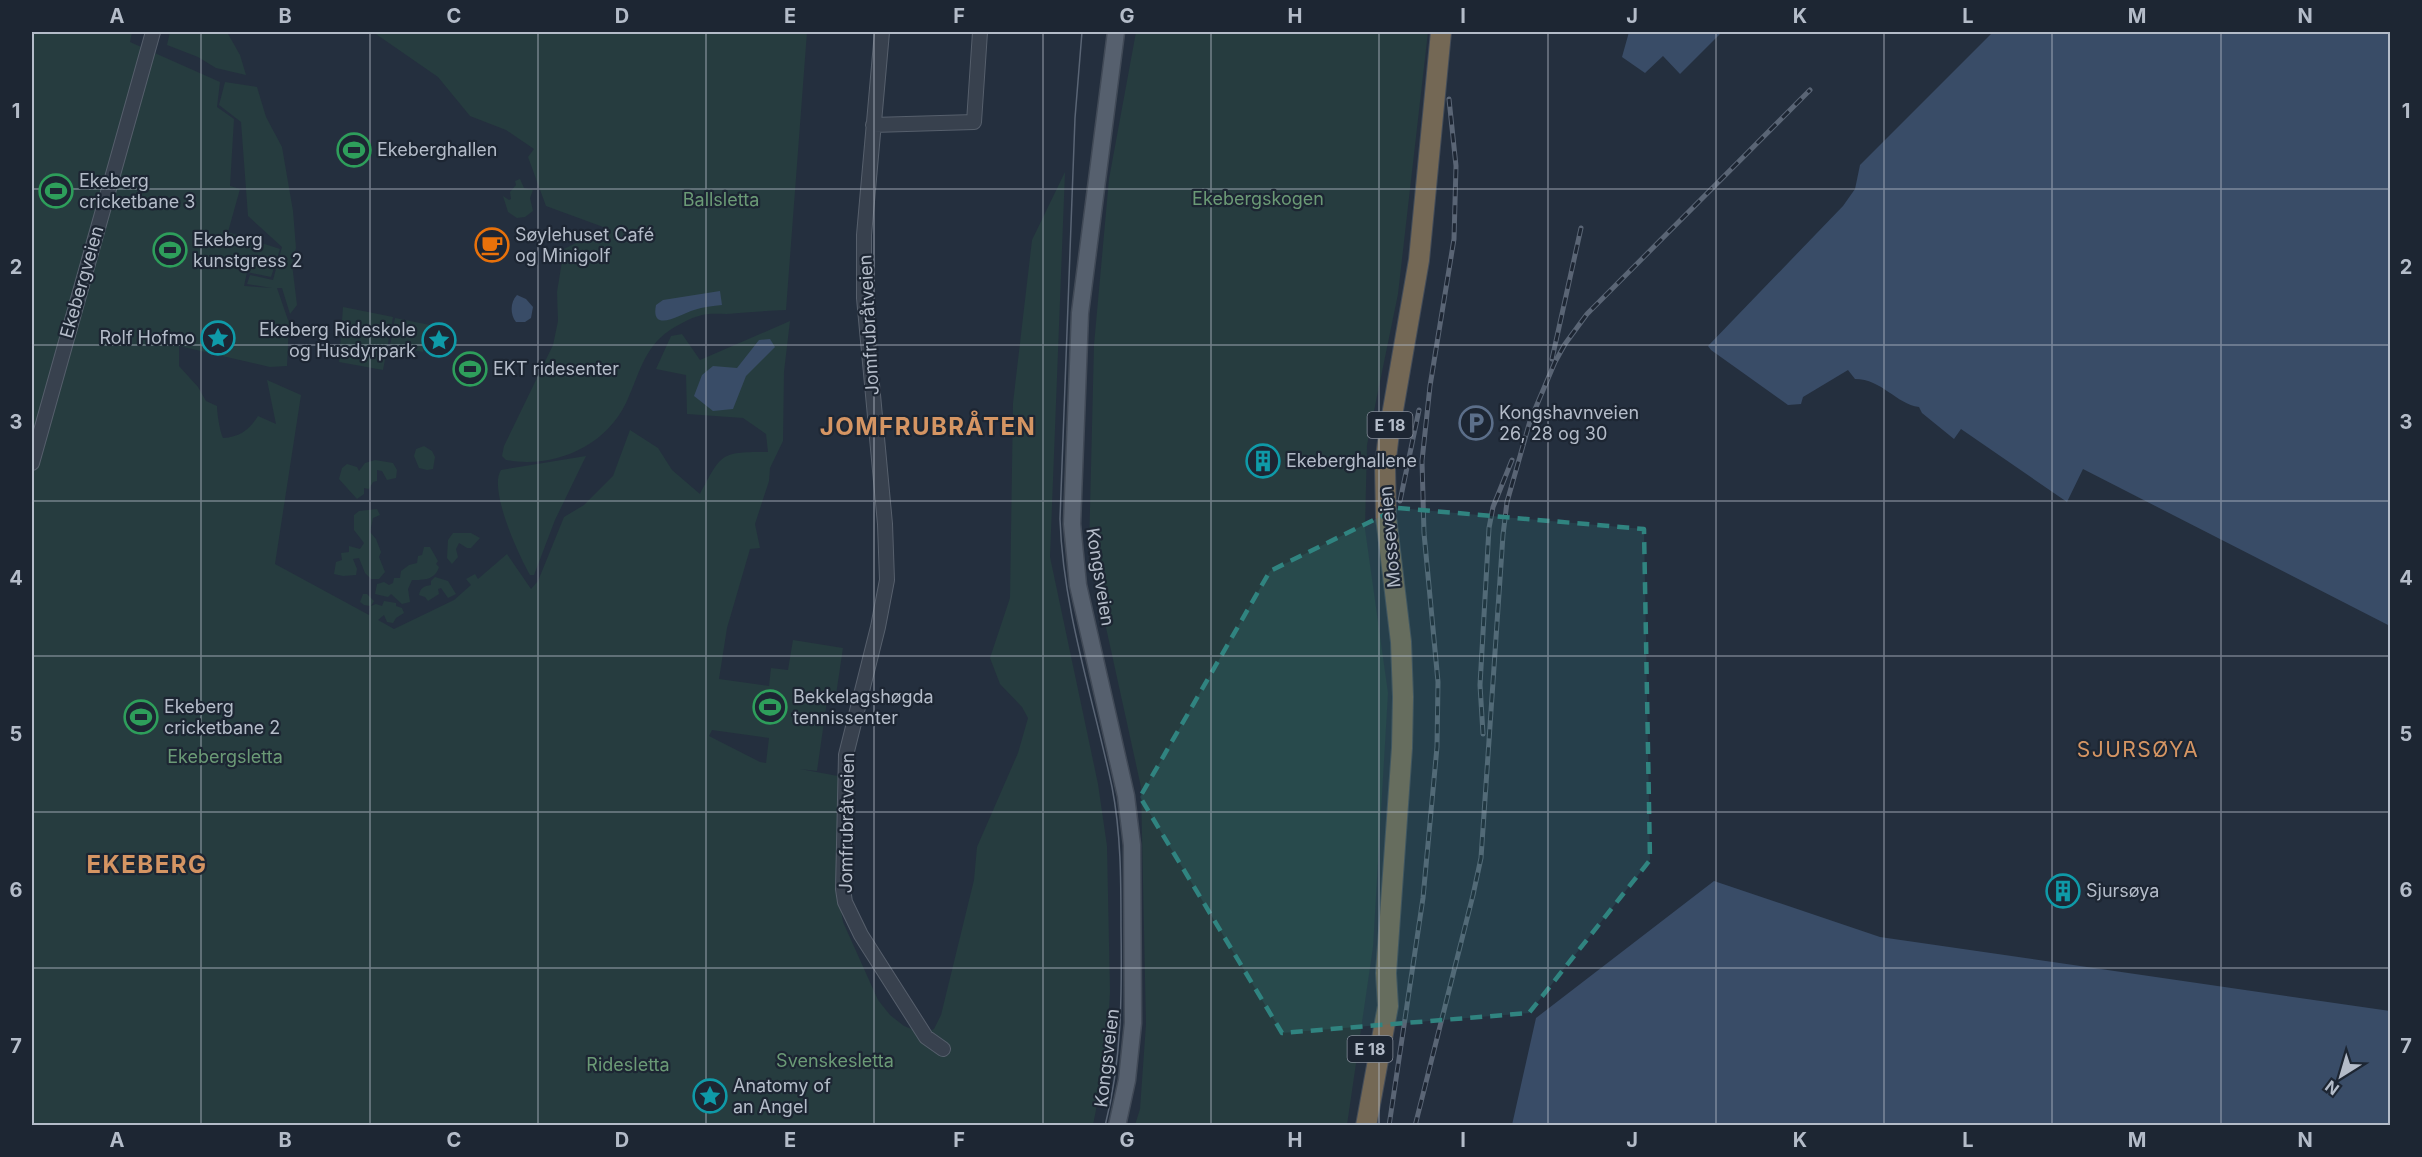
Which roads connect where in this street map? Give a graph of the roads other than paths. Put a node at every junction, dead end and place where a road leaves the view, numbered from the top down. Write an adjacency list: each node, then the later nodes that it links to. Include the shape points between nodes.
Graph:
1 (153, 32): 7 (street, Ekebergveien)
2 (882, 32): 6 (street, Jomfrubråtveien)
3 (980, 32): 6 (street, via 974,122)
4 (1116, 32): 10 (main road, Kongsveien, via 1080,313 1072,524 1078,585 1126,796 1132,845 1133,1023)
5 (1441, 32): 8 (highway, Mosseveien / E 18, via 1419,260 1385,466 1386,517 1404,697)
6 (873, 125): 9 (street, Jomfrubråtveien, via 864,235 864,298 887,580 846,755 843,889 861,935 926,1037)
7 (32, 464)
8 (1386, 973): 11 (highway, Mosseveien / E 18); 12 (highway, Mosseveien / E 18, via 1388,1006)
9 (943, 1049)
10 (1117, 1125)
11 (1354, 1125)
12 (1366, 1125)

